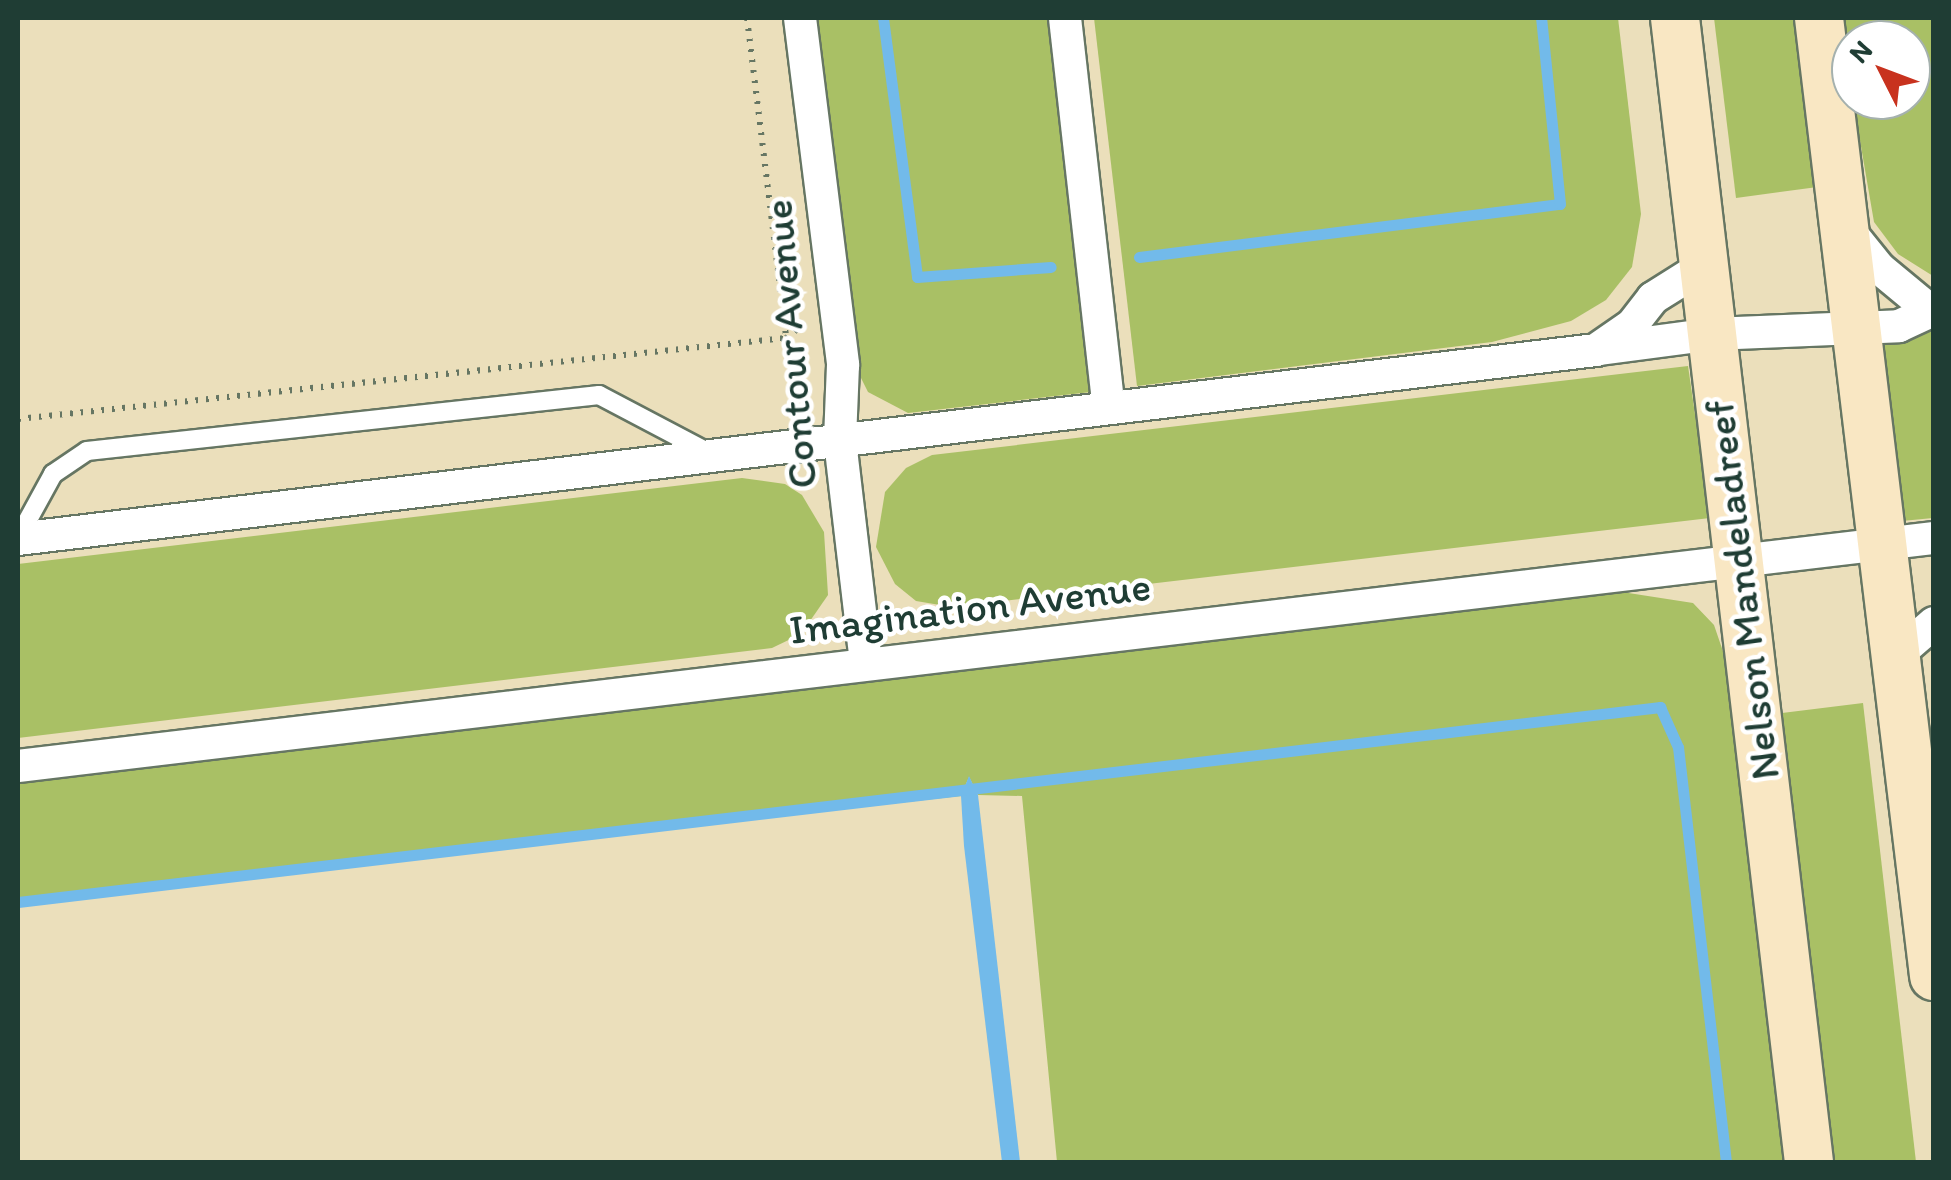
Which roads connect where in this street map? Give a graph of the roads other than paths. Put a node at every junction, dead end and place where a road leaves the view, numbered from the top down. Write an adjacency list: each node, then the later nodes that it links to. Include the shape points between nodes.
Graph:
1 (800, 18): 12 (street, Contour Avenue, via 843,364)
2 (1066, 18): 11 (street)
3 (1675, 18): 6 (main road, Nelson Mandeladreef)
4 (1819, 18): 5 (main road)
5 (1846, 227): 7 (street, via 1879,268); 8 (main road)
6 (1704, 266): 9 (main road, Nelson Mandeladreef); 10 (street, via 1653,298 1632,325)
7 (1932, 310): 8 (street, via 1899,326)
8 (1859, 329): 9 (street); 16 (main road)
9 (1712, 334): 10 (street); 17 (main road, Nelson Mandeladreef)
10 (1596, 350): 11 (street)
11 (1109, 408): 12 (street)
12 (840, 441): 13 (street); 20 (street, Contour Avenue)
13 (709, 453): 15 (street); 15 (lane, via 599,394 87,451 53,474)
14 (1934, 538): 16 (street, Imagination Avenue)
15 (18, 539)
16 (1886, 544): 17 (street, Imagination Avenue); 19 (main road)
17 (1739, 560): 20 (street, Imagination Avenue); 23 (main road, Nelson Mandeladreef)
18 (1934, 624): 19 (street)
19 (1897, 655): 22 (main road)
20 (866, 662): 21 (street, Imagination Avenue)
21 (18, 766)
22 (1934, 976)
23 (1809, 1162)

